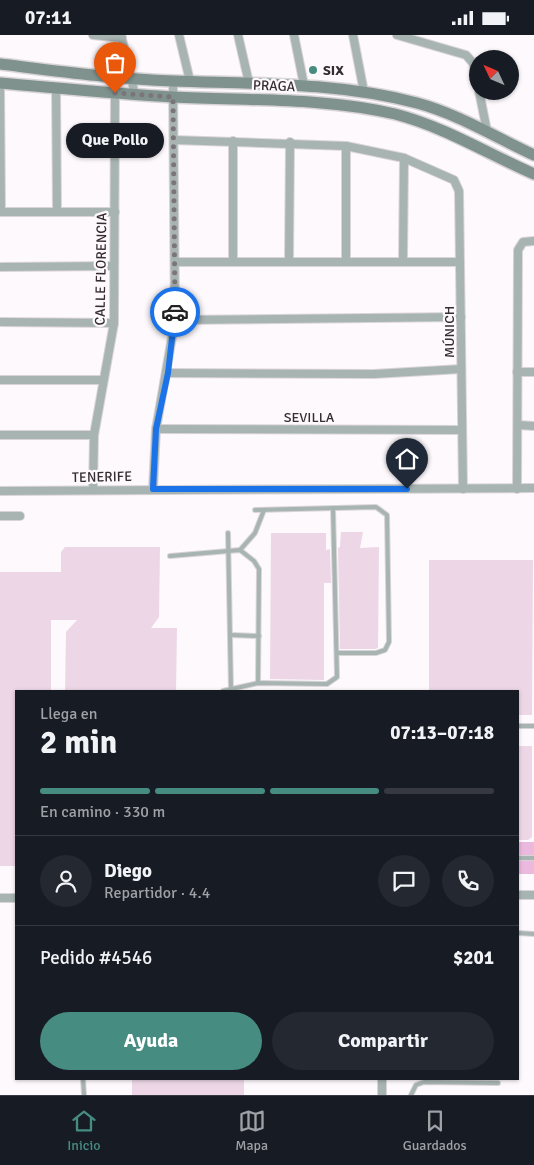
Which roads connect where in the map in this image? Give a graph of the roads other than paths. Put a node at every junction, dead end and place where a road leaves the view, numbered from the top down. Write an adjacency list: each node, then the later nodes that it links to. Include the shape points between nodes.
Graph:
1 (93, 35): 7 (street)
2 (179, 35): 13 (street)
3 (238, 35): 15 (street)
4 (294, 35): 16 (street)
5 (354, 35): 18 (street)
6 (397, 35): 8 (street, via 462,53)
7 (122, 37): 11 (street)
8 (469, 59)
9 (0, 64): 10 (street, PRAGA)
10 (113, 77): 11 (street, PRAGA); 19 (street, CALLE FLORENCIA)
11 (133, 78): 12 (street, PRAGA); 20 (street)
12 (173, 81): 13 (street, PRAGA); 21 (street)
13 (190, 81): 15 (street, PRAGA)
14 (0, 83): 17 (street, PRAGA); 32 (street)
15 (250, 83): 16 (street, PRAGA)
16 (304, 85): 18 (street, PRAGA)
17 (56, 88): 19 (street, PRAGA); 31 (street)
18 (364, 92): 23 (street, PRAGA, via 419,104)
19 (115, 93): 20 (street, PRAGA); 33 (street, CALLE FLORENCIA)
20 (135, 95): 21 (street, PRAGA)
21 (173, 97): 24 (street); 30 (street, PRAGA, via 317,102 369,109 417,120)
22 (481, 100): 23 (street)
23 (487, 131): 28 (street, PRAGA)
24 (174, 140): 25 (street); 38 (street)
25 (233, 141): 26 (street); 39 (street)
26 (290, 143): 27 (street); 35 (street)
27 (346, 146): 29 (street); 36 (street)
28 (534, 155)
29 (404, 159): 37 (street); 40 (street, MÚNICH, via 450,177 459,191)
30 (534, 174)
31 (57, 211): 32 (street); 33 (street)
32 (0, 212)
33 (115, 212): 41 (street, CALLE FLORENCIA)
34 (534, 241): 48 (street, via 523,242 518,249)
35 (289, 260): 36 (street); 39 (street)
36 (346, 261): 37 (street)
37 (403, 261): 40 (street)
38 (175, 262): 39 (street); 44 (street)
39 (234, 262)
40 (460, 262): 43 (street, MÚNICH)
41 (114, 266): 42 (street); 46 (street, CALLE FLORENCIA)
42 (0, 267)
43 (461, 317): 44 (street); 47 (street, MÚNICH)
44 (175, 320): 50 (street)
45 (0, 322): 46 (street)
46 (114, 323): 51 (street, CALLE FLORENCIA)
47 (461, 369): 50 (street, via 374,374); 56 (street, MÚNICH)
48 (517, 372): 49 (street); 53 (street)
49 (534, 372)
50 (168, 373): 55 (street)
51 (103, 379): 52 (street); 58 (street, CALLE FLORENCIA)
52 (0, 380)
53 (518, 425): 54 (street); 62 (street)
54 (534, 426)
55 (156, 429): 56 (street, SEVILLA); 60 (street)
56 (462, 430): 61 (street, MÚNICH)
57 (0, 435): 58 (street)
58 (94, 435): 63 (street, CALLE FLORENCIA)
59 (534, 488): 62 (street, TENERIFE)
60 (153, 489): 61 (street, TENERIFE); 63 (street, TENERIFE)
61 (463, 489): 62 (street, TENERIFE)
62 (518, 489)
63 (92, 490): 64 (street, TENERIFE)
64 (0, 491)
65 (333, 508): 67 (lane); 76 (lane); 76 (lane, via 376,507 387,515 389,642 385,650 376,653)
66 (255, 510): 67 (lane)
67 (264, 510): 71 (lane, via 255,533)
68 (0, 516): 69 (street)
69 (20, 516)
70 (228, 533): 72 (lane)
71 (240, 550): 72 (lane); 75 (lane, via 259,569)
72 (229, 551): 73 (lane); 74 (lane)
73 (170, 556)
74 (231, 635): 75 (lane); 78 (lane)
75 (260, 636): 77 (lane)
76 (338, 653): 77 (lane, via 337,677 327,684)
77 (258, 683): 78 (lane)
78 (231, 690)
79 (519, 726): 80 (lane)
80 (534, 726)
81 (519, 858): 82 (lane)
82 (534, 858)
83 (519, 895): 84 (street)
84 (534, 895)
85 (0, 898): 86 (street)
86 (15, 898)
87 (519, 933): 88 (lane)
88 (534, 933)
89 (84, 1080): 92 (lane)
90 (382, 1080): 93 (street)
91 (498, 1083): 94 (lane, via 424,1082 416,1085)
92 (84, 1095)
93 (382, 1095)
94 (411, 1095)

